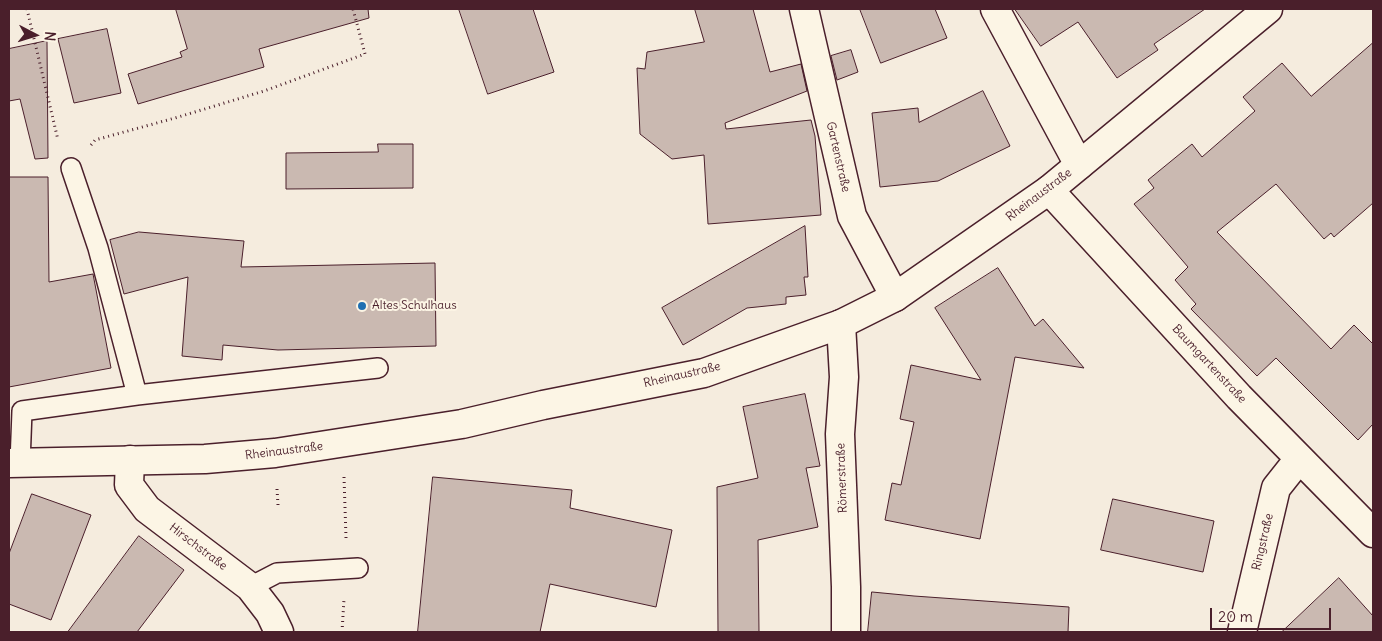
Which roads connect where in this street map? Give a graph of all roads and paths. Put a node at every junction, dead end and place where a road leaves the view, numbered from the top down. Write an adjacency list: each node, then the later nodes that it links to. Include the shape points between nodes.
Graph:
1 (27, 9): 6 (path)
2 (352, 9): 8 (path, via 365,54 264,91 95,140)
3 (804, 9): 10 (street, Gartenstraße, via 852,216)
4 (995, 9): 7 (street)
5 (1268, 9): 7 (street, Rheinaustraße)
6 (58, 142)
7 (1078, 165): 9 (street, Rheinaustraße)
8 (71, 168): 13 (lane, via 98,248)
9 (1049, 190): 10 (street, Rheinaustraße); 14 (street, Baumgartenstraße)
10 (895, 297): 11 (street, Rheinaustraße)
11 (841, 324): 15 (street, Rheinaustraße, via 704,373 462,424 276,453 205,459); 23 (street, Römerstraße, via 844,376 840,434)
12 (378, 368): 13 (lane, Rheinaustraße)
13 (137, 395): 16 (lane, Rheinaustraße, via 22,410)
14 (1299, 459): 18 (street, Baumgartenstraße); 24 (street, Ringstraße, via 1276,488)
15 (130, 460): 16 (street, Rheinaustraße); 21 (street, Hirschstraße, via 129,485 147,508)
16 (14, 463)
17 (344, 475): 19 (path)
18 (1373, 533)
19 (346, 547)
20 (358, 568): 21 (lane, via 277,574)
21 (250, 587): 22 (street, Hirschstraße)
22 (279, 632)
23 (846, 632)
24 (1242, 632)

